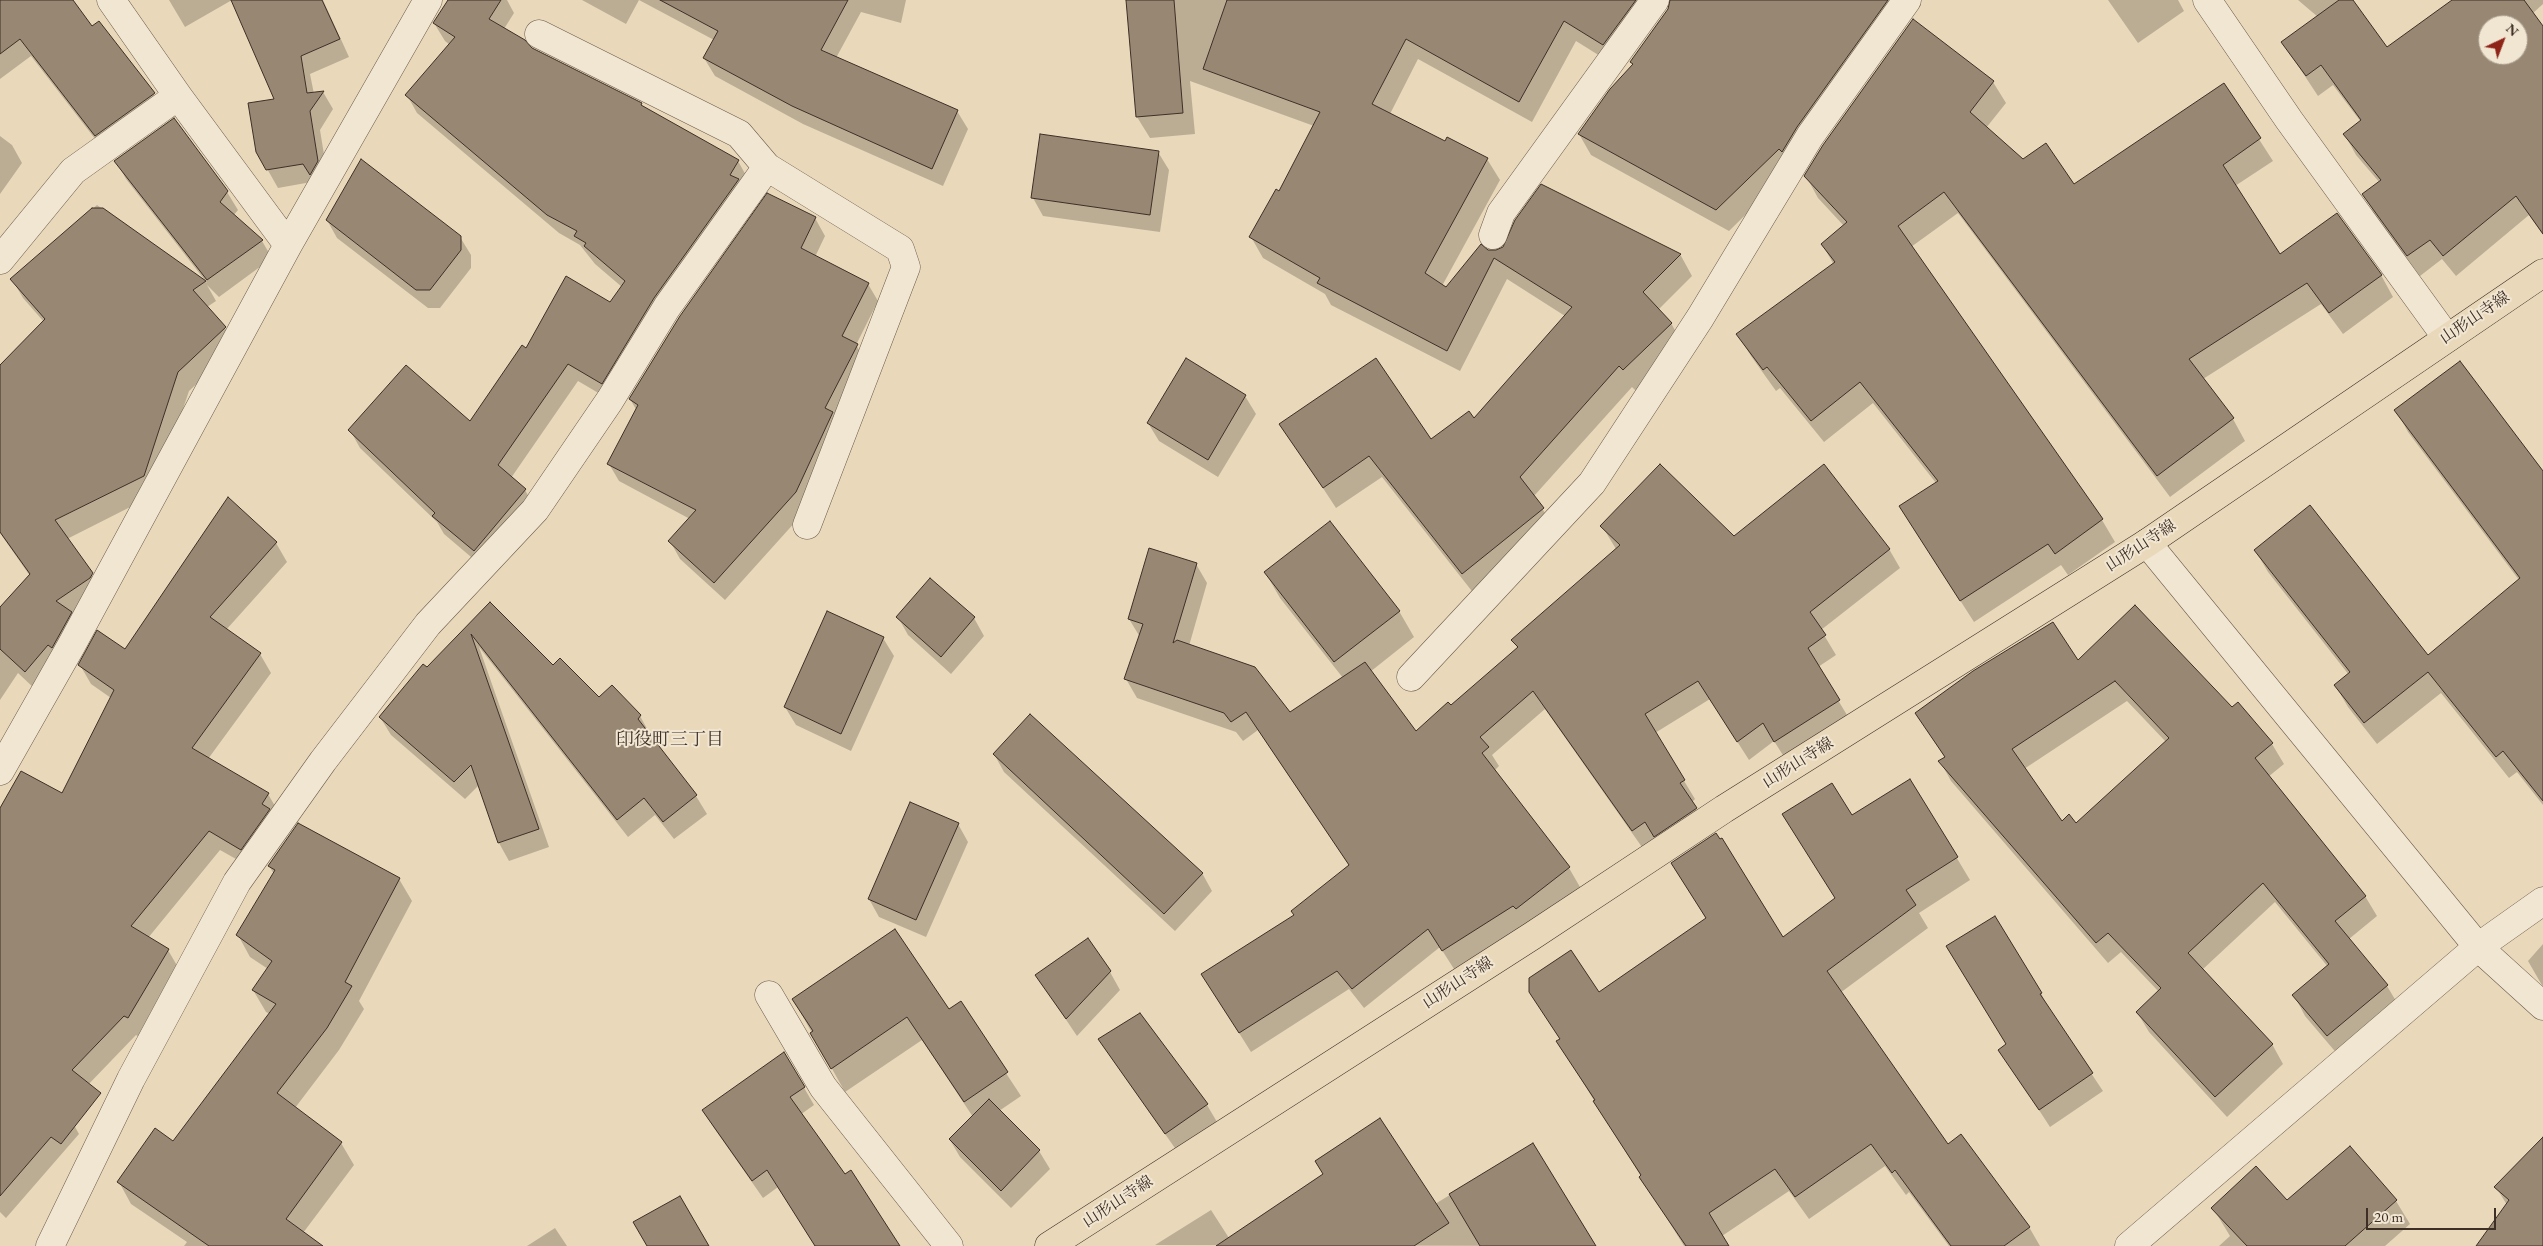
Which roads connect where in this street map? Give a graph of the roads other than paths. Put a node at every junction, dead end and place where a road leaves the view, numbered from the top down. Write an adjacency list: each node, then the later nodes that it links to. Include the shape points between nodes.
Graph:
1 (111, 0): 7 (street)
2 (428, 0): 10 (street)
3 (1655, 0): 9 (street, via 1501,213)
4 (1907, 0): 16 (street, via 1810,136 1700,318 1592,484)
5 (2207, 0): 13 (street, via 2289,120)
6 (539, 34): 8 (street, via 739,134)
7 (178, 96): 10 (street); 11 (street, via 72,171)
8 (767, 167): 14 (street, via 900,250 906,267); 22 (street, via 667,307 610,400 535,510 428,624 323,761 238,882 130,1079)
9 (1493, 236)
10 (288, 245): 17 (street)
11 (0, 260)
12 (2543, 272): 13 (main road, 山形山寺線)
13 (2447, 338): 15 (main road, 山形山寺線)
14 (807, 525)
15 (2147, 543): 19 (street); 24 (main road, 山形山寺線, via 1724,809)
16 (1411, 677)
17 (0, 771)
18 (2543, 901): 19 (street)
19 (2478, 947): 21 (street); 25 (street)
20 (769, 995): 23 (street, via 823,1087)
21 (2543, 1006)
22 (50, 1246)
23 (949, 1246)
24 (1049, 1246)
25 (2129, 1246)

